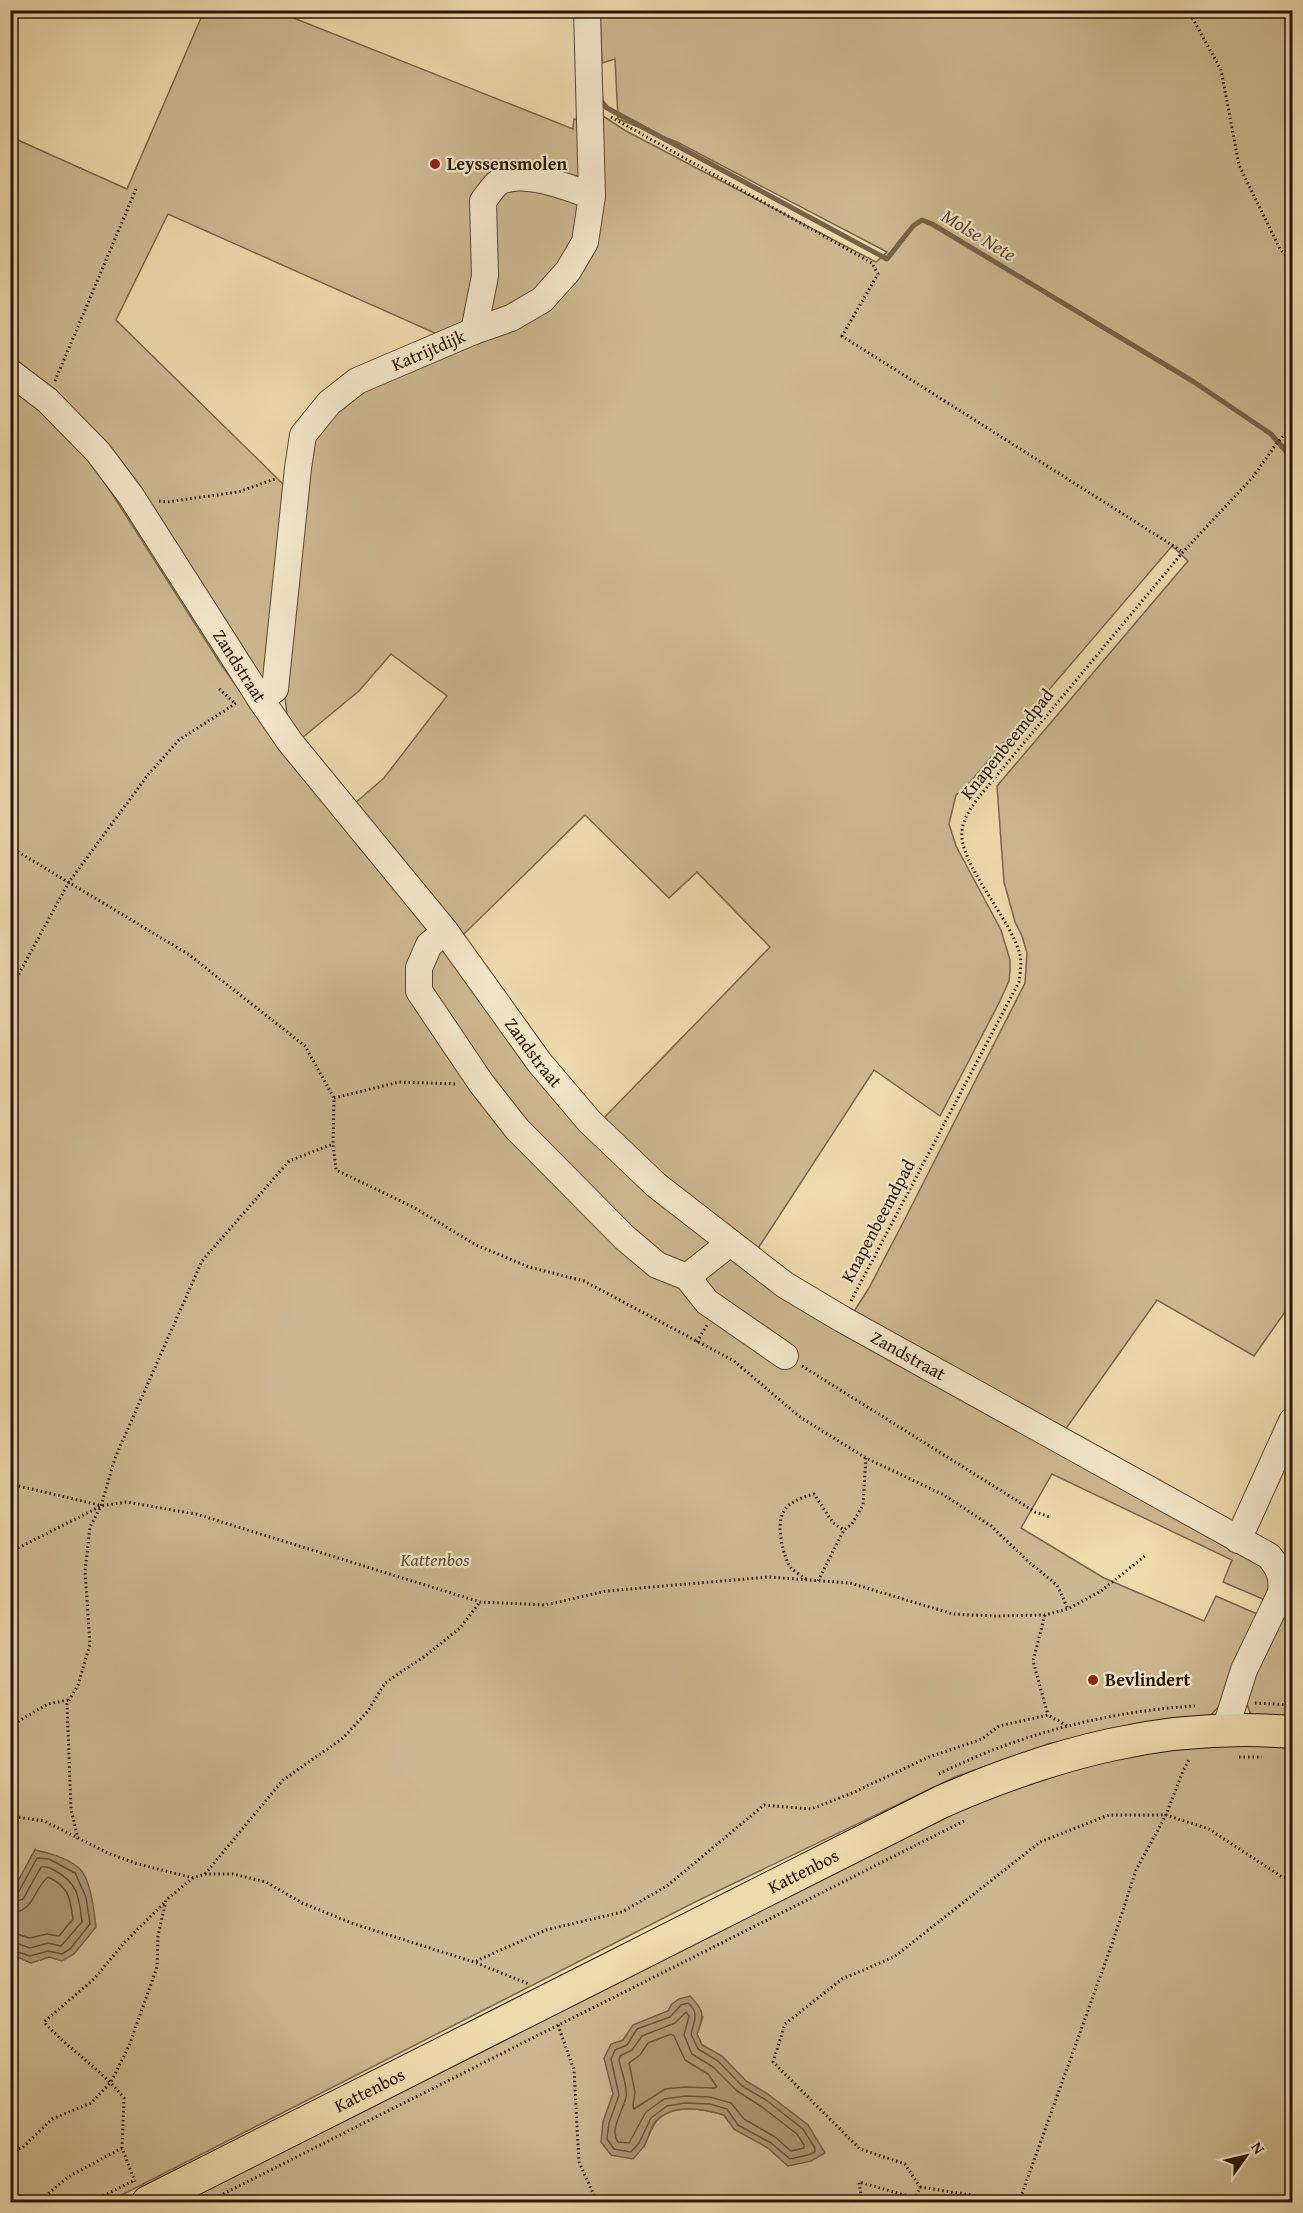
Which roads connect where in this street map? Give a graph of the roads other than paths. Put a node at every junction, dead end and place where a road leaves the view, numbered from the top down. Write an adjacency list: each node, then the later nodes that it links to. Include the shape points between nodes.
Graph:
1 (587, 10): 2 (street, Katrijtdijk)
2 (592, 196): 3 (street, Katrijtdijk, via 585,242 568,271 542,300 511,318); 3 (street, via 523,176 498,183 483,201 485,276)
3 (474, 331): 5 (street, Katrijtdijk, via 357,381 328,403 303,435 275,689)
4 (10, 372): 5 (street, Zandstraat, via 47,400 98,452 131,496)
5 (261, 700): 6 (street, Zandstraat)
6 (445, 931): 7 (street, Zandstraat, via 539,1062 589,1121 656,1185); 8 (street, via 429,945 419,968 419,991 481,1083 517,1129 624,1238 657,1265)
7 (730, 1243): 8 (street); 11 (street, Zandstraat, via 785,1285 842,1319)
8 (687, 1277): 9 (street, via 707,1302)
9 (785, 1356)
10 (1293, 1421): 11 (street)
11 (1238, 1540): 12 (street, Zandstraat, via 1269,1556)
12 (1288, 1581): 13 (street, Zandstraat, via 1244,1670)
13 (1230, 1730): 14 (main road, Kattenbos); 15 (main road, Kattenbos, via 1123,1741 988,1782 931,1807 553,2013)
14 (1293, 1732)
15 (144, 2197)

